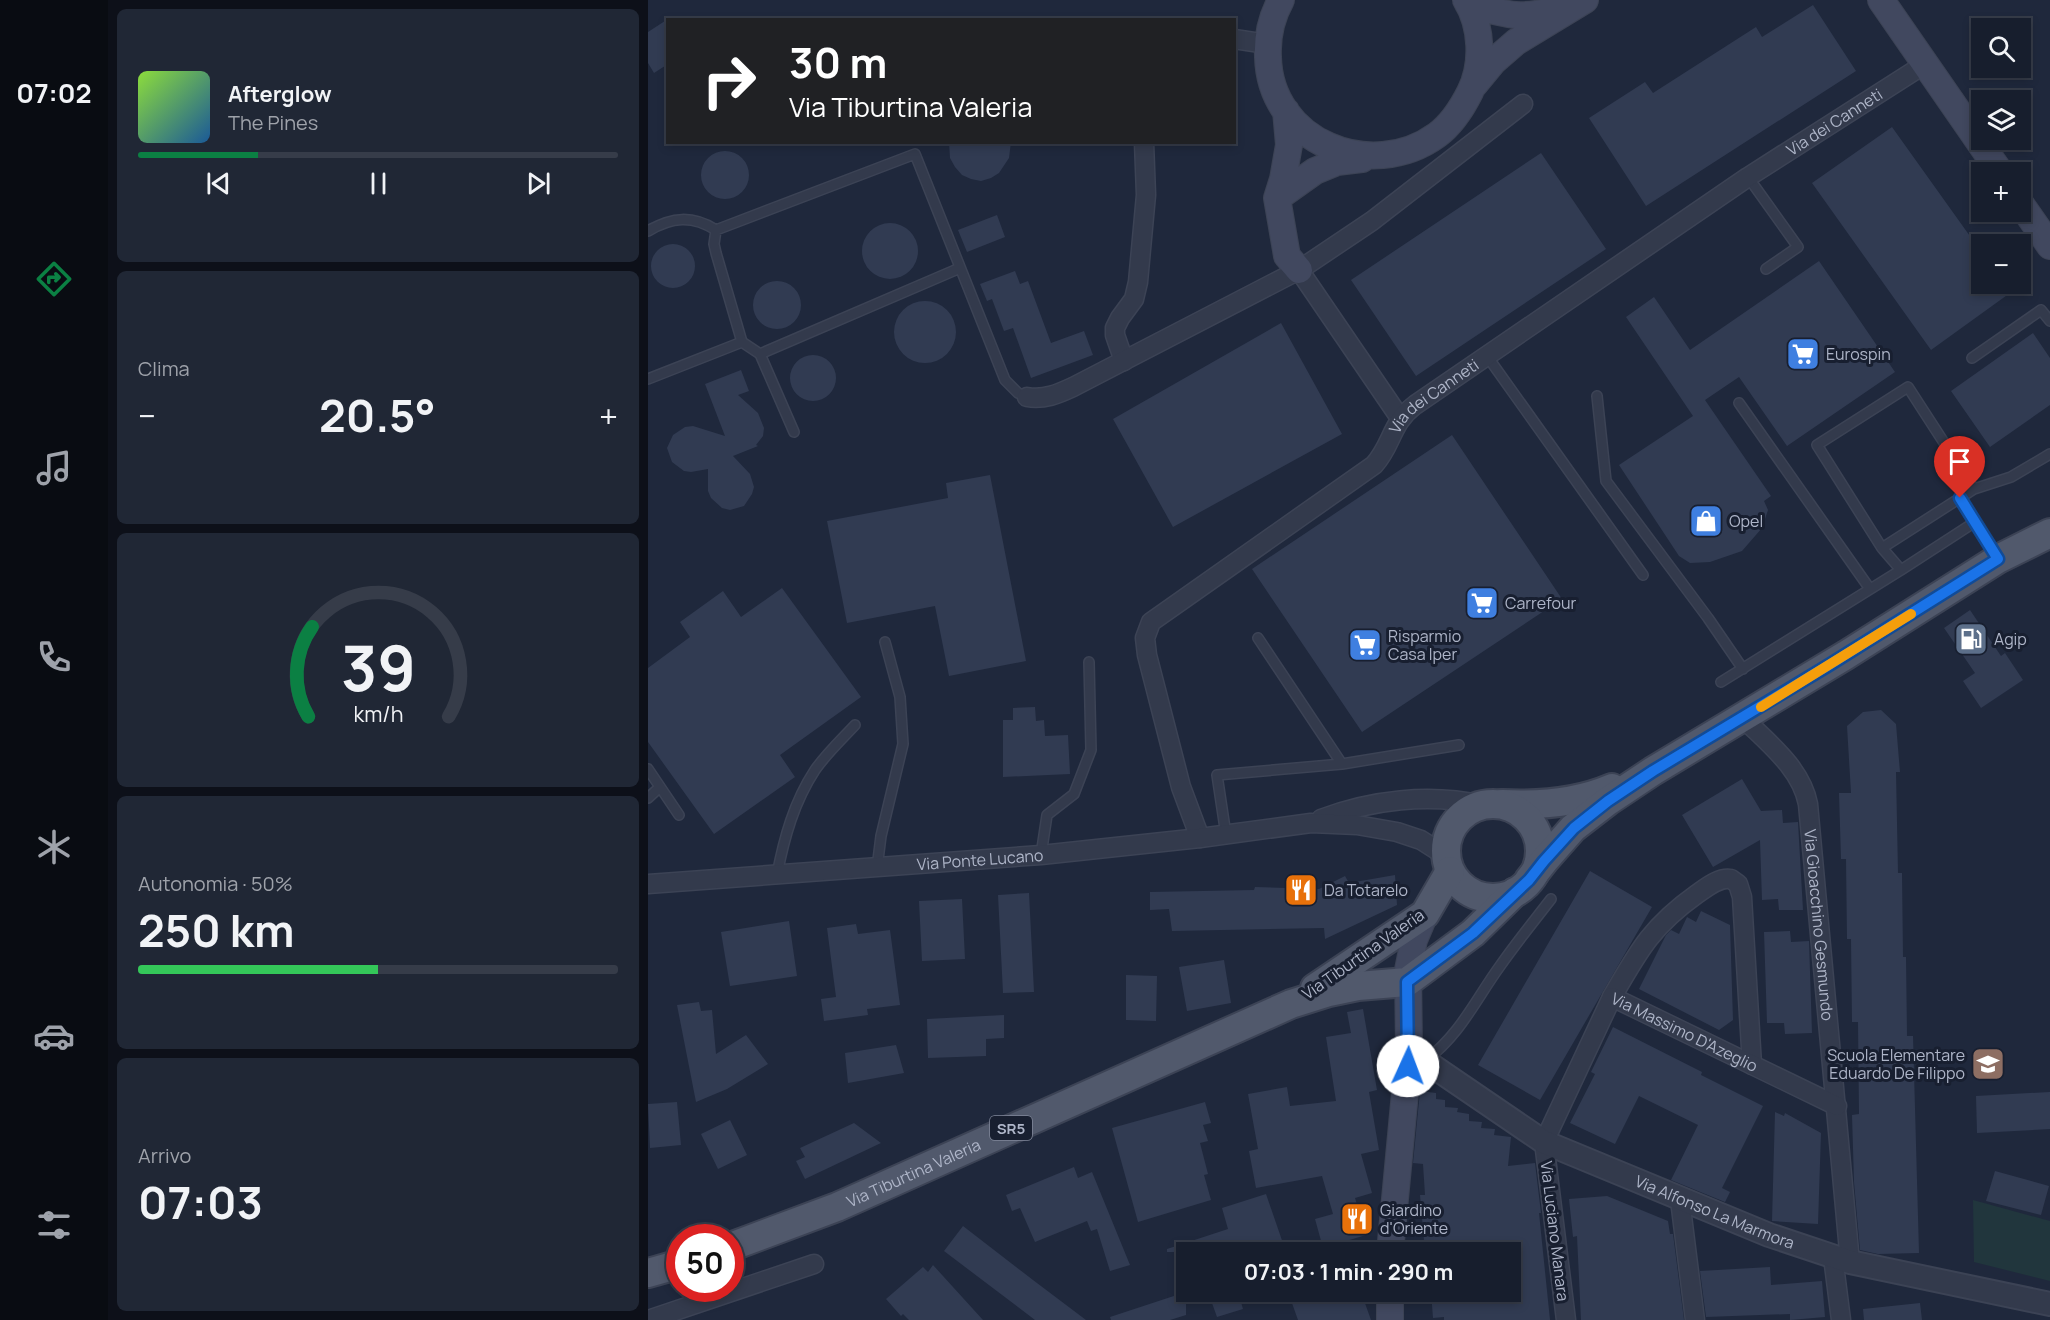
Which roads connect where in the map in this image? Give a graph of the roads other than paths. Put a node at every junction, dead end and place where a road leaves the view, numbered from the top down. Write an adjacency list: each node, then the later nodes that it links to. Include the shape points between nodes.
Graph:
1 (1281, 0): 6 (main road, via 1270,25)
2 (1881, 0): 7 (main road)
3 (1467, 2): 4 (main road, via 1515,16 1535,15); 8 (main road, via 1475,20 1479,52)
4 (1582, 2): 8 (main road, via 1516,42)
5 (1238, 39): 6 (street)
6 (1268, 44): 10 (main road, via 1272,83)
7 (1925, 64): 13 (main road); 14 (street, Via dei Canneti)
8 (1473, 85): 12 (main road, via 1459,113 1438,135 1411,150)
9 (1523, 104): 22 (street, via 1372,221)
10 (1286, 111): 12 (main road, via 1304,131 1321,142 1349,154); 15 (main road, via 1289,145)
11 (1144, 144): 28 (street, via 1146,195 1138,282 1134,299 1115,328)
12 (1380, 156): 15 (main road, via 1337,162 1315,171)
13 (1993, 162)
14 (1748, 177): 21 (lane, via 1798,247); 26 (street, Via dei Canneti)
15 (1277, 198): 22 (main road, via 1287,256)
16 (2031, 219): 19 (main road)
17 (716, 230): 18 (lane, via 697,220 678,219); 20 (lane, via 915,154); 24 (lane, via 716,253)
18 (648, 231)
19 (2050, 246)
20 (960, 268): 25 (lane); 31 (lane, via 1005,380)
21 (1766, 269)
22 (1299, 270): 28 (street); 33 (street)
23 (2050, 321): 27 (lane, via 2041,310)
24 (742, 342): 25 (lane); 29 (lane)
25 (760, 354): 34 (lane)
26 (1487, 356): 33 (street, Via dei Canneti); 44 (lane)
27 (1972, 358)
28 (1124, 361): 31 (street, via 1058,394)
29 (648, 379)
30 (1597, 396): 49 (lane, via 1606,481)
31 (1027, 397)
32 (1739, 403): 45 (lane)
33 (1400, 418): 63 (street, Via dei Canneti, via 1387,449 1374,465 1163,611 1147,629 1147,655 1174,764)
34 (794, 432)
35 (2050, 454): 36 (lane, via 2011,477)
36 (1974, 489): 37 (lane); 41 (lane, via 1908,387 1816,445)
37 (1960, 498): 39 (lane); 41 (lane)
38 (2050, 516): 42 (main road)
39 (1975, 522): 42 (lane); 43 (lane)
40 (2050, 533): 42 (main road)
41 (1882, 548): 43 (lane)
42 (2004, 555): 51 (main road)
43 (1900, 570): 45 (lane)
44 (1643, 575)
45 (1870, 590): 49 (lane)
46 (1258, 638): 54 (lane)
47 (885, 642): 66 (lane, via 900,697 903,744)
48 (1089, 662): 64 (lane, via 1091,750 1074,794 1047,814)
49 (1743, 669): 50 (lane)
50 (1721, 682)
51 (1743, 718): 56 (main road); 77 (street, Via Gioacchino Gesmundo, via 1789,765 1806,796)
52 (855, 724): 67 (lane, via 816,769 792,816)
53 (1459, 745): 54 (lane)
54 (1342, 764): 62 (lane, via 1217,776)
55 (648, 769): 57 (lane)
56 (1653, 771): 59 (main road, via 1584,797 1538,805); 69 (main road, via 1574,828)
57 (660, 787): 58 (lane); 60 (lane)
58 (648, 798)
59 (1491, 804): 61 (street, Via Ponte Lucano, via 1449,799 1405,801 1356,809); 65 (main road, Via Tiburtina Valeria, via 1469,810 1458,818 1446,842); 69 (main road, via 1517,810 1537,834 1537,866)
60 (679, 815)
61 (1311, 823): 62 (street, Via Ponte Lucano); 65 (street, Via Ponte Lucano, via 1397,832 1421,840)
62 (1226, 835): 63 (street, Via Ponte Lucano)
63 (1200, 838): 64 (street, Via Ponte Lucano)
64 (1041, 855): 66 (street, Via Ponte Lucano)
65 (1448, 863): 69 (main road, via 1458,883 1478,895 1500,897); 71 (main road, Via Tiburtina Valeria)
66 (877, 868): 67 (street, Via Ponte Lucano)
67 (777, 875): 68 (street, Via Ponte Lucano)
68 (648, 884)
69 (1522, 886): 72 (main road, via 1473,933)
70 (1551, 899): 75 (lane, via 1445,1045)
71 (1425, 914): 72 (main road, via 1411,949); 74 (main road, Via Tiburtina Valeria)
72 (1407, 982): 74 (main road, Via Tiburtina Valeria, via 1350,987); 75 (main road)
73 (1612, 997): 76 (street, Via Massimo D'Azeglio); 76 (street, via 1640,949 1666,918 1721,879 1731,879 1738,884 1742,897); 78 (street, Via Massimo D'Azeglio)
74 (1291, 1004): 80 (main road, Via Tiburtina Valeria / SR5, via 857,1198)
75 (1417, 1056): 78 (street, Via Alfonso La Marmora); 81 (main road)
76 (1752, 1065): 77 (street, Via Massimo D'Azeglio)
77 (1837, 1106): 82 (street, Via Gioacchino Gesmundo)
78 (1544, 1142): 79 (street, Via Alfonso La Marmora); 90 (street, Via Luciano Manara)
79 (1680, 1200): 82 (street, Via Alfonso La Marmora); 91 (street)
80 (744, 1242)
81 (1391, 1242)
82 (1842, 1259): 87 (street, Via Alfonso La Marmora); 92 (street, Via Gioacchino Gesmundo)
83 (814, 1264): 88 (street)
84 (666, 1268): 85 (main road)
85 (648, 1273)
86 (1390, 1302): 89 (main road)
87 (2050, 1304)
88 (648, 1320)
89 (1390, 1320)
90 (1566, 1320)
91 (1695, 1320)
92 (1841, 1320)

